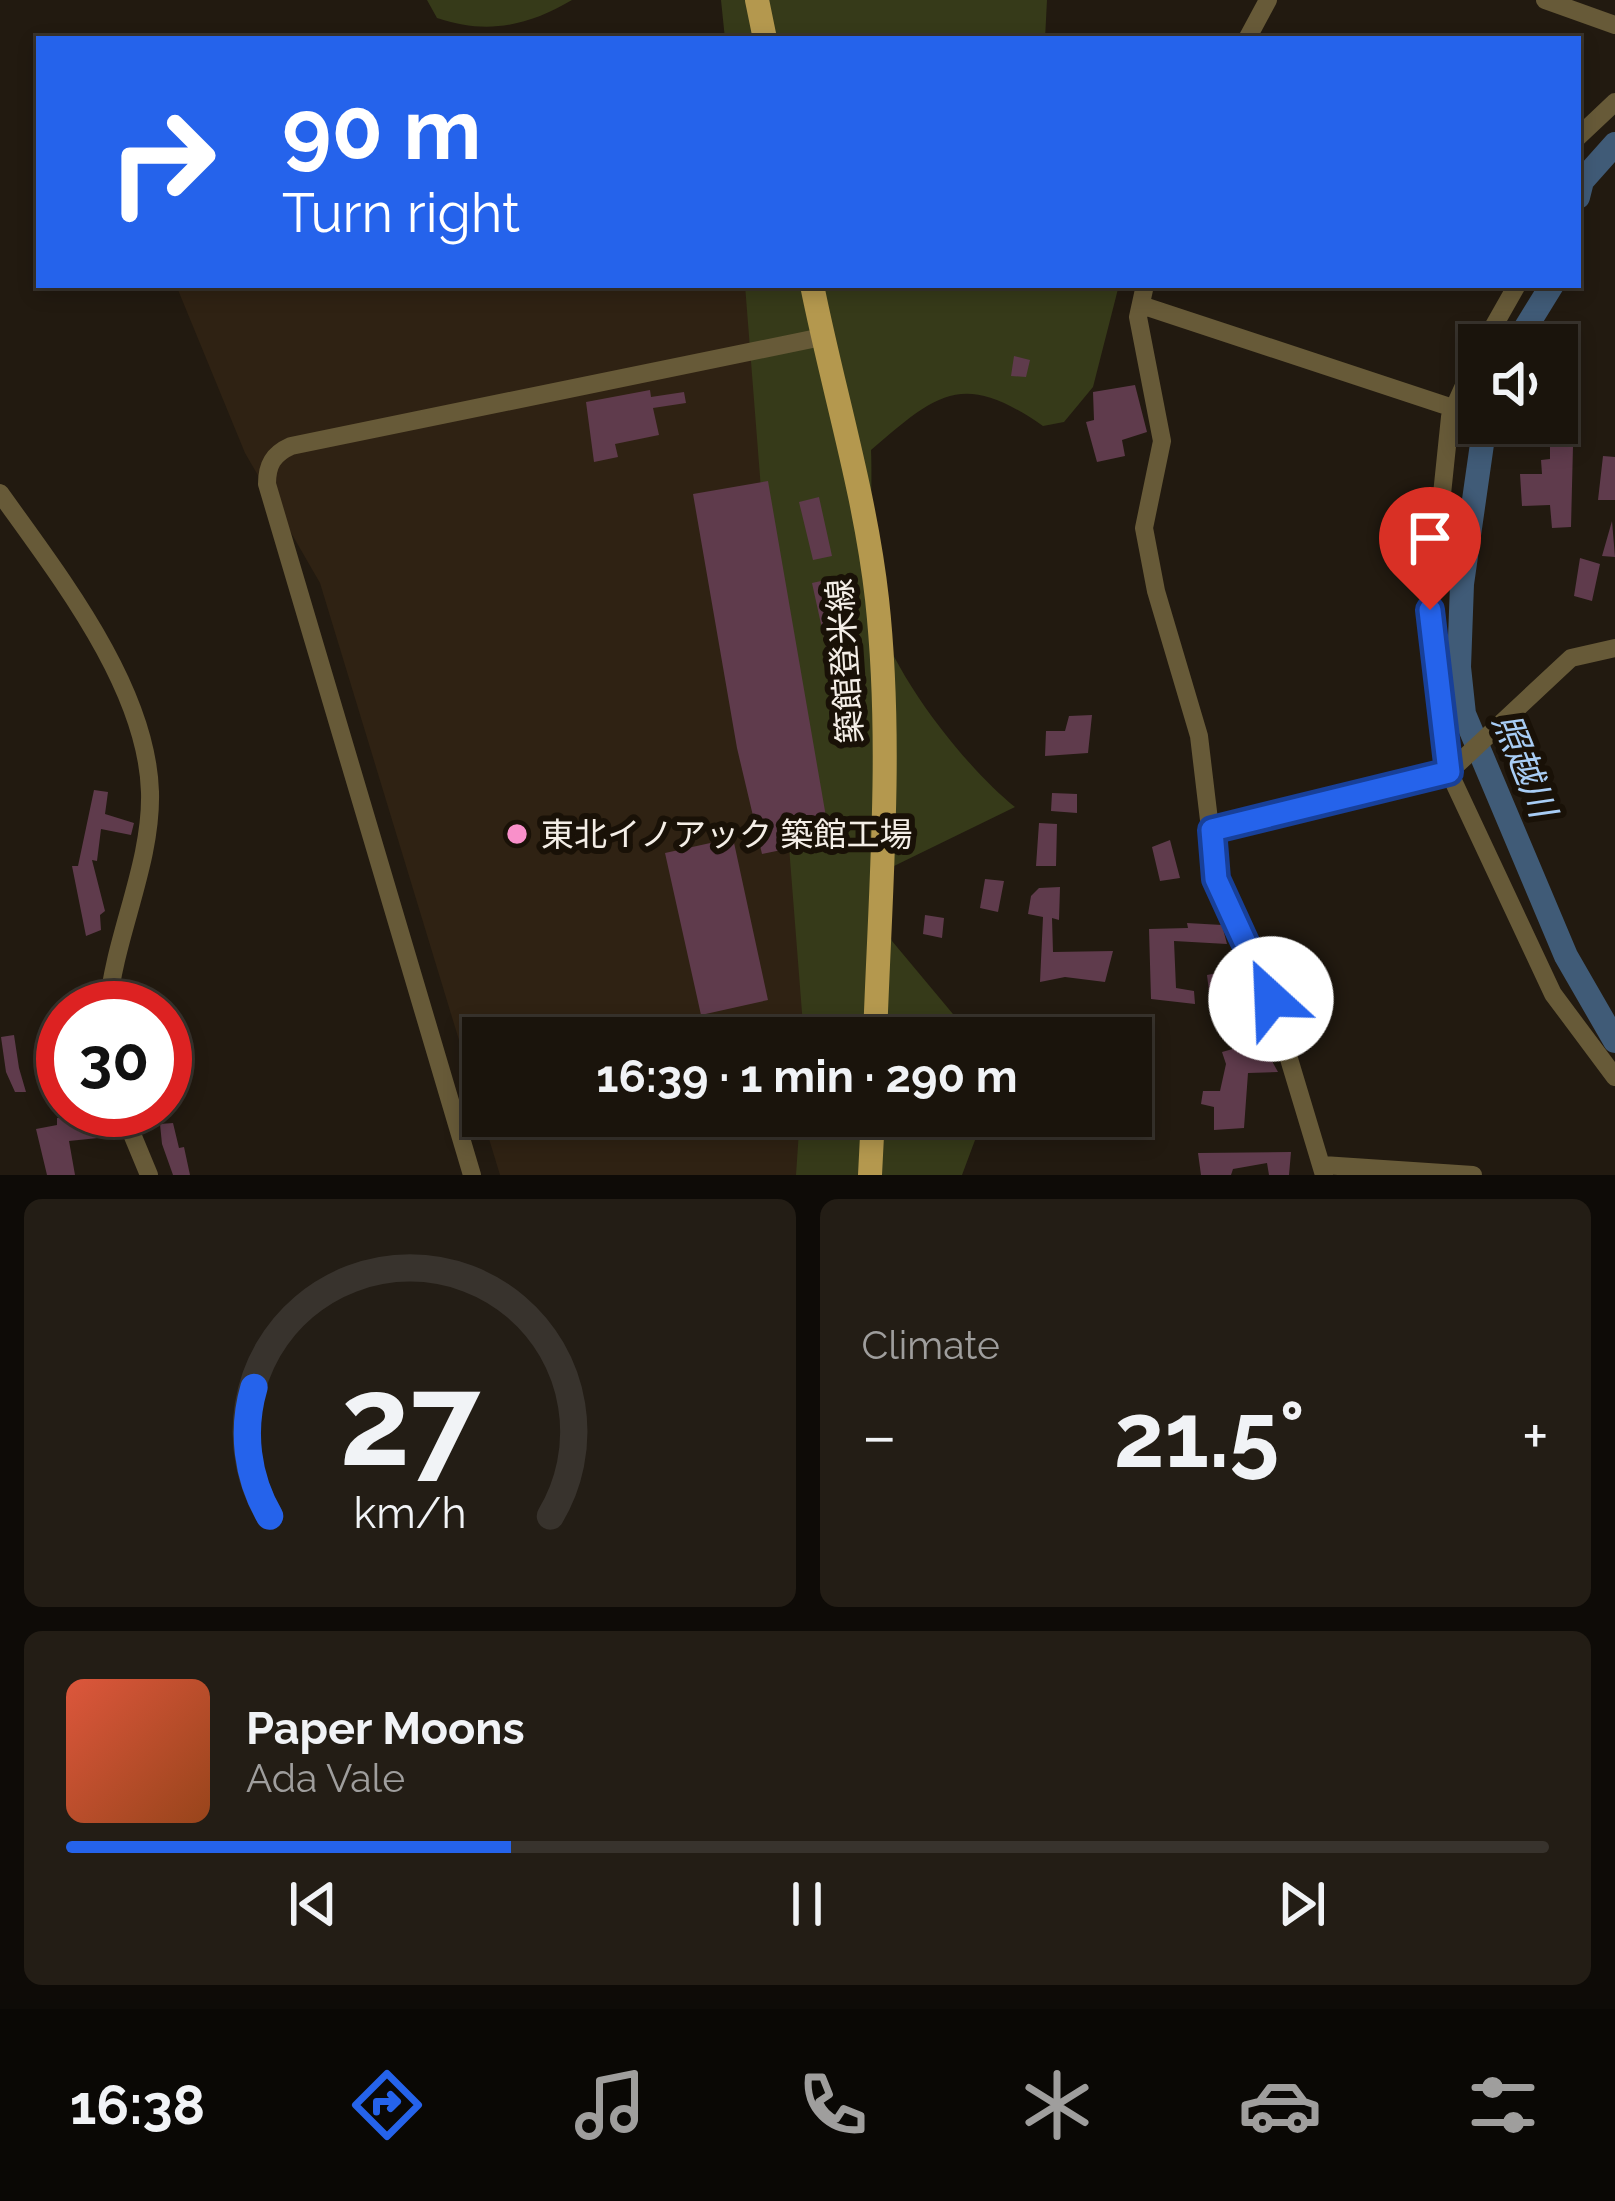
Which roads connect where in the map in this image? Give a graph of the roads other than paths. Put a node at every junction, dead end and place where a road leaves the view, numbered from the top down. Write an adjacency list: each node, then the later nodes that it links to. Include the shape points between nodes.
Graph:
1 (757, 0): 5 (main road)
2 (1268, 0): 6 (street)
3 (1545, 0): 4 (street)
4 (1615, 25)
5 (764, 36)
6 (1249, 36)
7 (1615, 102): 8 (street)
8 (1581, 134)
9 (813, 288): 13 (main road, 築館登米線)
10 (1515, 288): 12 (street)
11 (1143, 295): 15 (street); 19 (street, via 1138,317 1162,441 1144,528 1199,736)
12 (1495, 324)
13 (822, 337): 21 (main road, 築館登米線, via 859,482 884,683); 27 (street, via 291,446 267,470)
14 (1458, 397): 15 (street)
15 (1453, 408): 18 (street, via 1430,610)
16 (0, 493): 20 (street, via 73,595 136,718 145,755 147,816)
17 (1615, 649): 18 (street, via 1571,658)
18 (1457, 766): 19 (street); 22 (street, via 1552,994)
19 (1212, 830): 25 (street, via 1216,879 1271,999)
20 (113, 981)
21 (876, 1017)
22 (1615, 1077)
23 (133, 1137): 26 (street)
24 (872, 1137): 28 (main road)
25 (1323, 1170): 29 (street)
26 (149, 1175)
27 (472, 1175)
28 (871, 1175)
29 (1473, 1175)

